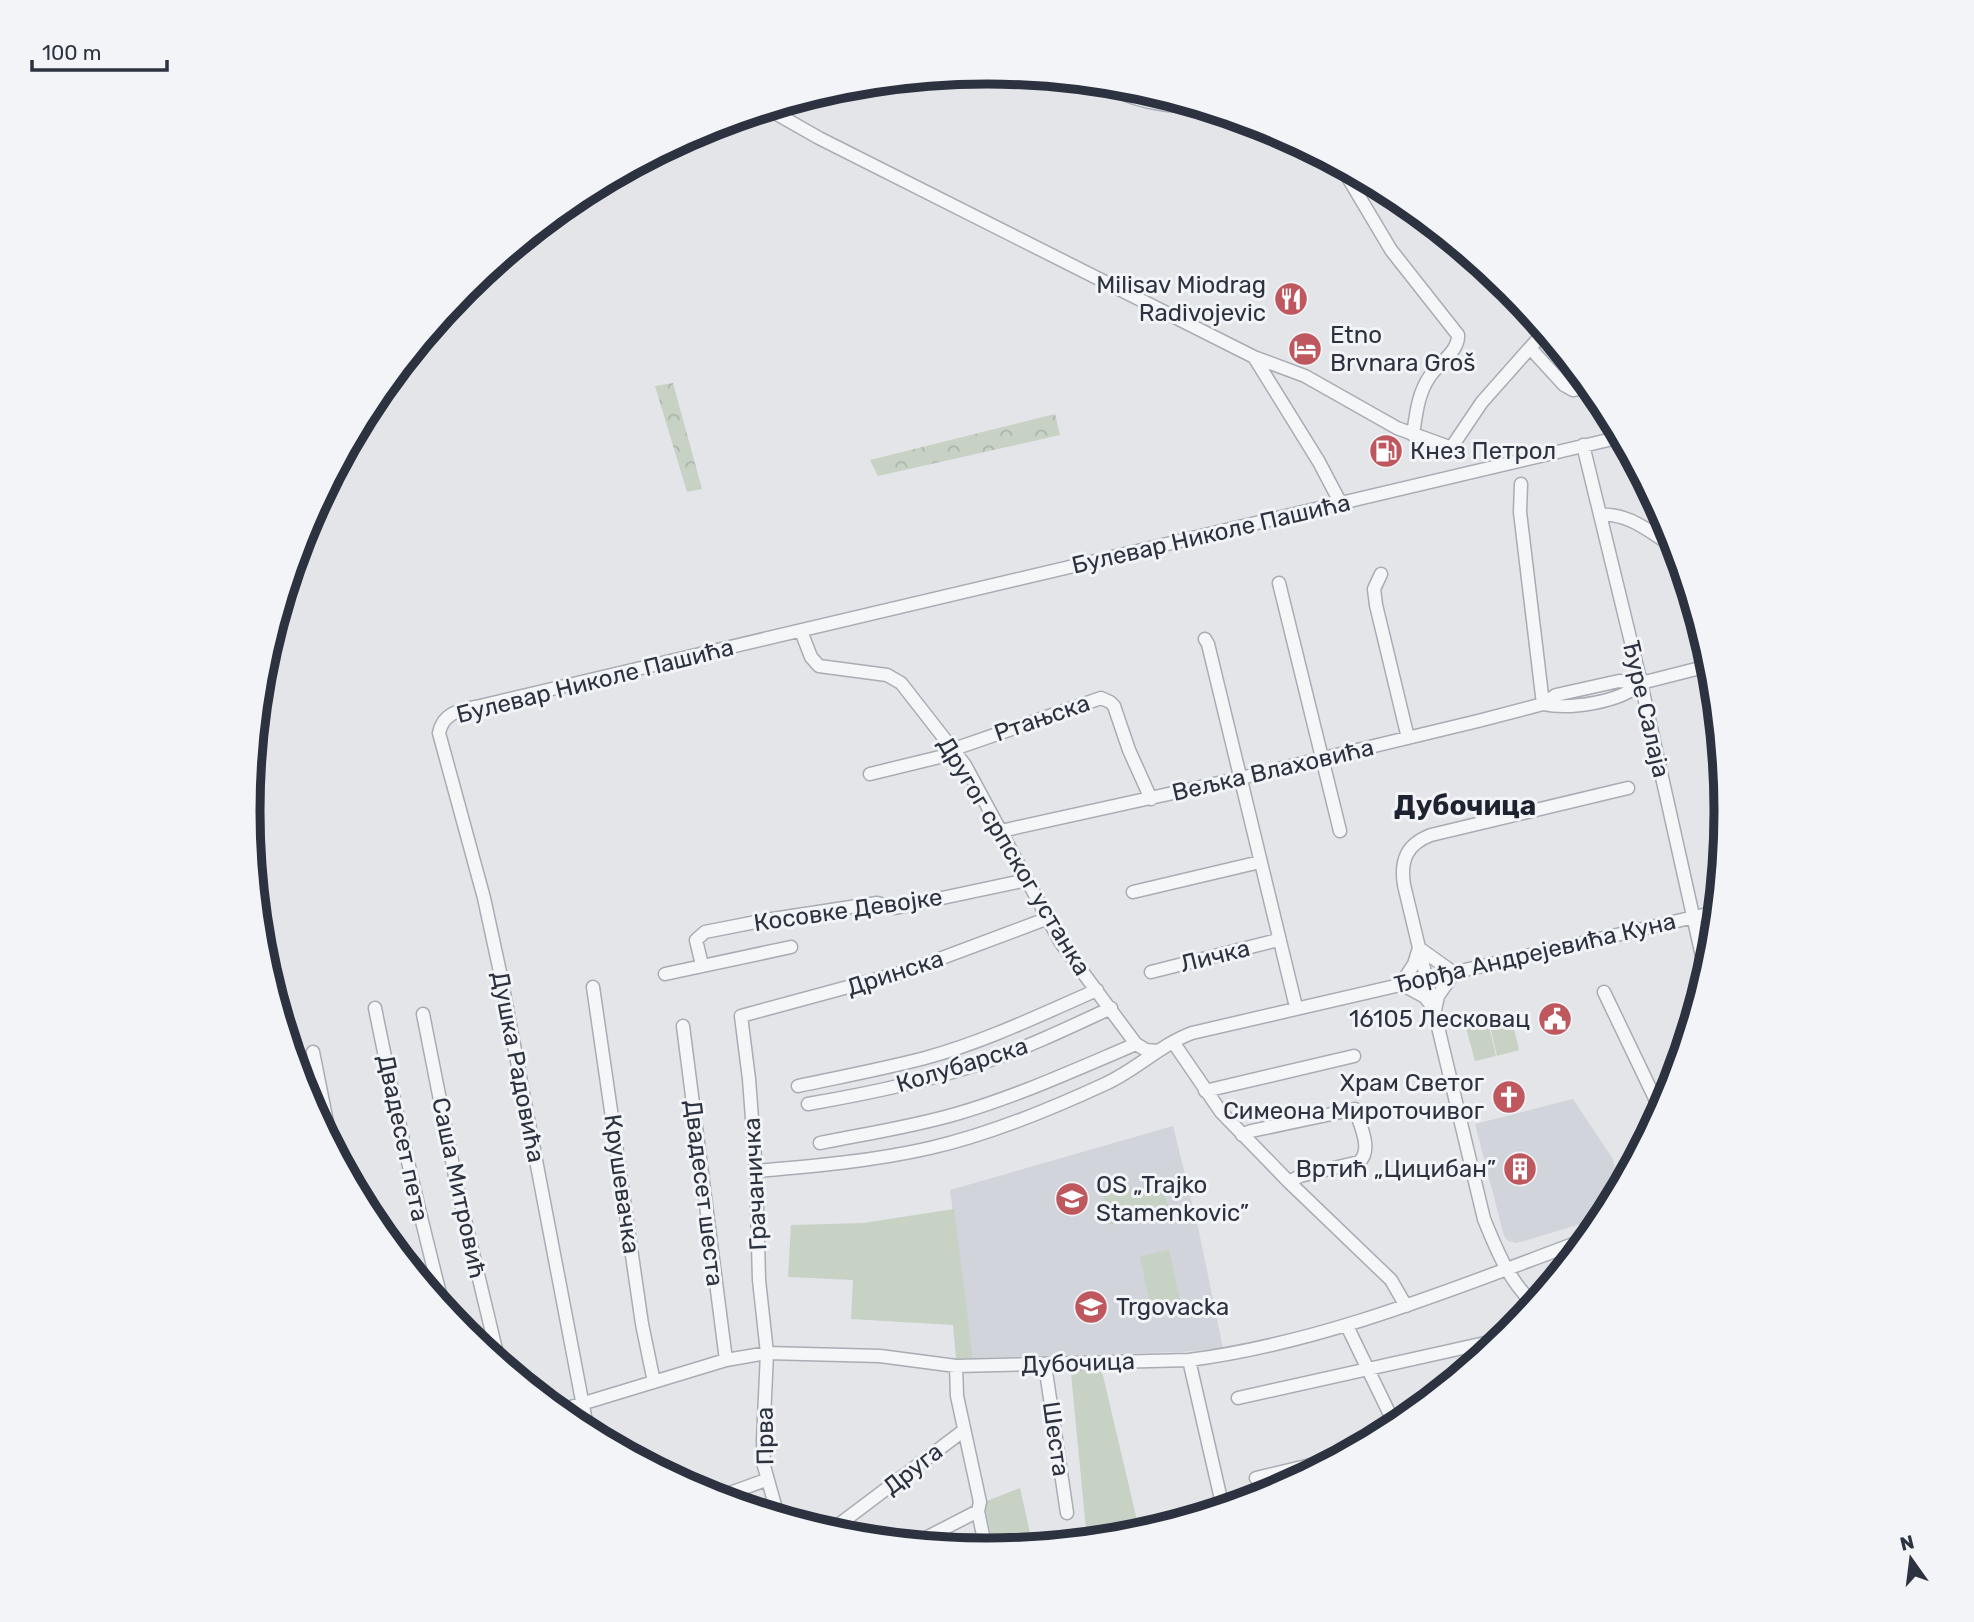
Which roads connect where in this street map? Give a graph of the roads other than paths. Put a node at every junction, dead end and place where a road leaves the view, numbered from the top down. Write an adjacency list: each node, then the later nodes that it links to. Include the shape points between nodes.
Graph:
1 (780, 115): 5 (street)
2 (1351, 182): 7 (street, via 1391,250 1458,335 1456,347 1423,386)
3 (1539, 338): 4 (street)
4 (1531, 349): 6 (street, via 1564,385); 7 (street, via 1500,381 1452,445)
5 (1254, 357): 7 (street, via 1306,376); 11 (street)
6 (1579, 389)
7 (1413, 435)
8 (1611, 439): 9 (street, Булевар Николе Пашића)
9 (1583, 445): 11 (street, Булевар Николе Пашића); 12 (street, Ђуре Салаја)
10 (1521, 484): 20 (street, via 1520,512)
11 (1340, 502): 16 (street, Булевар Николе Пашића)
12 (1601, 515): 13 (street, via 1629,519); 19 (street, Ђуре Салаја)
13 (1661, 539)
14 (1381, 573): 22 (street, via 1374,589 1376,605)
15 (1279, 583): 24 (street)
16 (801, 631): 21 (street, Булевар Николе Пашића, via 455,712 447,716); 23 (street, Другог српског устанка, via 819,666 897,679)
17 (1205, 639): 26 (street)
18 (1700, 669): 19 (street, Вељка Влаховића)
19 (1641, 683): 20 (street, Вељка Влаховића, via 1623,695 1579,705 1559,708); 35 (street, Ђуре Салаја)
20 (1543, 704): 22 (street, Вељка Влаховића)
21 (439, 733): 87 (street, Душка Радовића, via 498,959)
22 (1408, 738): 24 (street, Вељка Влаховића)
23 (955, 751): 25 (street, Ртањска); 28 (street, Ртањска, via 1101,698 1114,706); 29 (street, Другог српског устанка)
24 (1322, 759): 26 (street, Вељка Влаховића); 30 (street)
25 (870, 774)
26 (1241, 778): 28 (street, Вељка Влаховића); 31 (street)
27 (1628, 788): 39 (street, via 1415,842 1402,873)
28 (1151, 799): 29 (street, Вељка Влаховића)
29 (1002, 831): 32 (street, Другог српског устанка)
30 (1340, 831)
31 (1260, 862): 33 (street); 37 (street)
32 (1027, 880): 36 (street, Другог српског устанка); 41 (street, Косовке Девојке, via 895,908 877,904 705,932 696,940)
33 (1133, 892)
34 (1707, 914): 35 (street, Ђорђа Андрејевића Куна)
35 (1693, 918): 40 (street, Ђуре Салаја); 43 (street, Ђорђа Андрејевића Куна)
36 (1046, 919): 48 (street, Другог српског устанка); 55 (street, Дринска, via 907,971)
37 (1279, 940): 42 (street, Личка); 50 (street)
38 (791, 947): 41 (street, Косовке Девојке)
39 (1419, 948): 43 (street); 45 (street); 46 (street)
40 (1700, 950)
41 (702, 965): 44 (street, Косовке Девојке)
42 (1151, 971)
43 (1454, 973): 45 (street, Ђорђа Андрејевића Куна); 53 (street, via 1438,996)
44 (664, 974)
45 (1427, 979): 46 (street, Ђорђа Андрејевића Куна); 53 (street)
46 (1401, 984): 50 (street, Ђорђа Андрејевића Куна); 53 (street, via 1425,997)
47 (593, 986): 85 (street, Крушевачка)
48 (1097, 990): 52 (street, Другог српског устанка); 62 (street, via 958,1047)
49 (1604, 992): 64 (street)
50 (1296, 1007): 57 (street, Ђорђа Андрејевића Куна)
51 (375, 1008): 73 (street, Двадесет пета)
52 (1111, 1008): 58 (street, Другог српског устанка); 65 (street, Колубарска, via 982,1063)
53 (1435, 1010): 72 (street, via 1484,1219)
54 (423, 1014): 78 (street, Саша Митровић)
55 (741, 1016): 69 (street, Грачаничка)
56 (683, 1026): 80 (street, Двадесет шеста)
57 (1173, 1042): 59 (street, Ђорђа Андрејевића Куна); 63 (street)
58 (1136, 1044): 59 (street); 68 (street, via 984,1105)
59 (1158, 1051): 69 (street, Ђорђа Андрејевића Куна, via 1118,1079 1001,1128 932,1148)
60 (313, 1052): 66 (street)
61 (1354, 1056): 63 (street)
62 (798, 1086)
63 (1205, 1091): 67 (street)
64 (1655, 1098)
65 (808, 1104)
66 (325, 1110)
67 (1242, 1135): 70 (street); 70 (street, via 1356,1109 1366,1151 1363,1159)
68 (820, 1143)
69 (756, 1171): 79 (street, Грачаничка, via 759,1280)
70 (1289, 1182): 75 (street, via 1391,1280)
71 (1570, 1245): 72 (street, Дубочица)
72 (1506, 1269): 74 (street); 75 (street, Дубочица)
73 (438, 1288)
74 (1527, 1297)
75 (1406, 1306): 76 (street, Дубочица)
76 (1347, 1326): 81 (street, Дубочица); 84 (street)
77 (1481, 1344): 84 (street)
78 (495, 1346)
79 (767, 1353): 80 (street, Дубочица); 83 (street, Дубочица, via 880,1356); 94 (street, Прва)
80 (726, 1360): 85 (street, Дубочица)
81 (1189, 1360): 82 (street, Дубочица); 96 (street)
82 (1045, 1365): 83 (street, Дубочица); 99 (street, Шеста)
83 (956, 1366): 91 (street)
84 (1369, 1367): 86 (street); 89 (street)
85 (654, 1382): 87 (street, Дубочица)
86 (1238, 1398)
87 (582, 1405): 88 (street, Дубочица); 90 (street, Душка Радовића)
88 (572, 1407)
89 (1391, 1415)
90 (584, 1416)
91 (963, 1430): 98 (street, via 980,1502); 100 (street, Друга)
92 (1298, 1468): 93 (street)
93 (1256, 1478)
94 (766, 1480): 95 (street); 97 (street, Прва)
95 (733, 1492)
96 (1221, 1499)
97 (774, 1505)
98 (978, 1511): 101 (street); 102 (street)
99 (1067, 1513)
100 (841, 1523)
101 (931, 1535)
102 (984, 1538)

